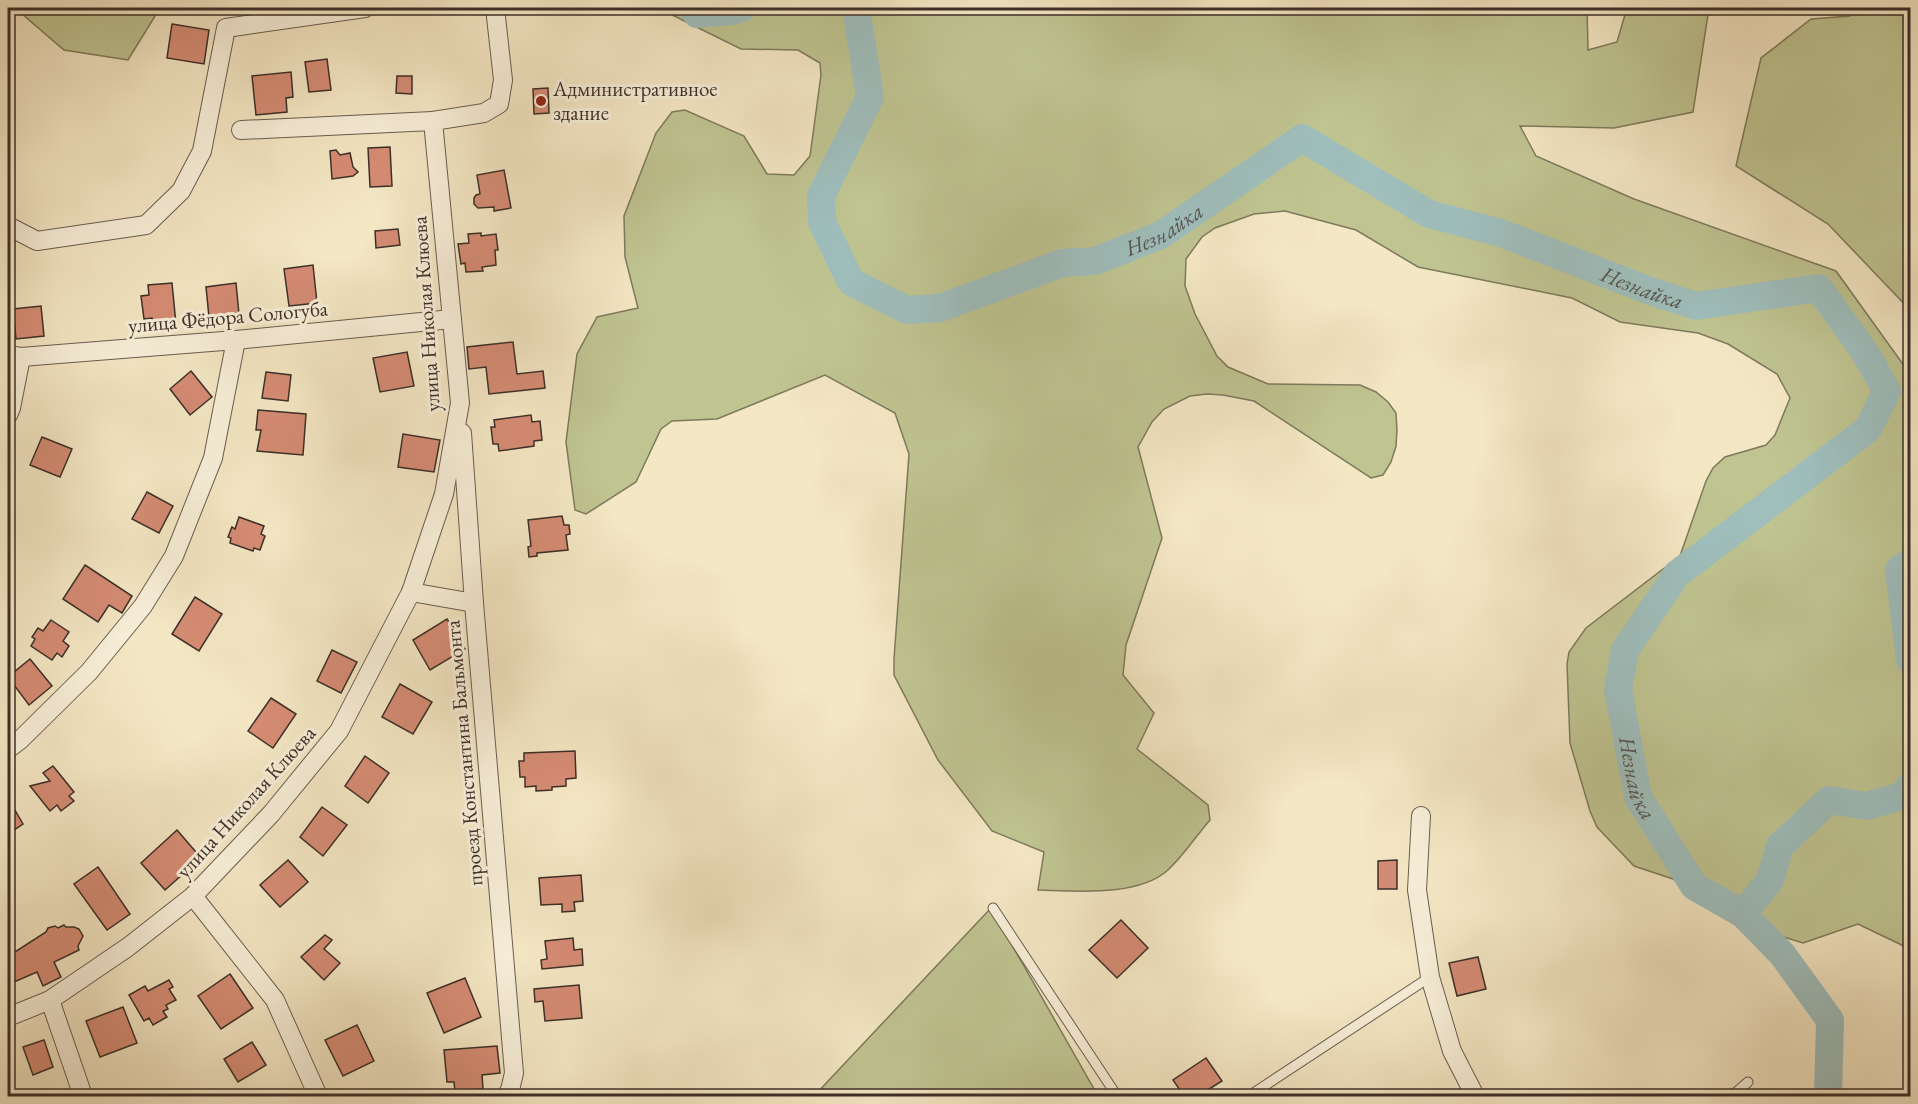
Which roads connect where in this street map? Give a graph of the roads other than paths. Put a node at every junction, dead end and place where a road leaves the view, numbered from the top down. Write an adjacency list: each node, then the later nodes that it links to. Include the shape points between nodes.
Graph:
1 (365, 8): 5 (street, via 226,28 202,151 181,191 146,225 37,241)
2 (495, 8): 3 (street, via 503,80 499,104 484,113)
3 (433, 121): 4 (street); 6 (street, улица Николая Клюева)
4 (241, 130)
5 (8, 226)
6 (452, 319): 7 (street, улица Фёдора Сологуба); 9 (street, улица Николая Клюева)
7 (236, 340): 8 (street, улица Фёдора Сологуба); 13 (street, via 213,458 174,556 144,606 89,672)
8 (14, 356): 10 (street)
9 (460, 403): 11 (street, улица Николая Клюева, via 444,494); 12 (street, проезд Константина Бальмонта)
10 (8, 415)
11 (411, 592): 12 (street); 15 (street, улица Николая Клюева, via 339,731 271,814)
12 (474, 603): 23 (street, проезд Константина Бальмонта, via 514,1072)
13 (8, 749)
14 (1421, 816): 17 (street, via 1417,890)
15 (193, 896): 18 (street, улица Николая Клюева, via 128,947); 22 (street, via 275,1000)
16 (993, 908): 24 (lane)
17 (1430, 976): 25 (lane); 26 (street, via 1452,1050)
18 (50, 1000): 19 (street, улица Николая Клюева); 21 (street)
19 (8, 1017)
20 (1748, 1082): 27 (lane)
21 (83, 1096)
22 (318, 1096)
23 (506, 1096)
24 (1117, 1096)
25 (1249, 1096)
26 (1475, 1096)
27 (1732, 1096)

